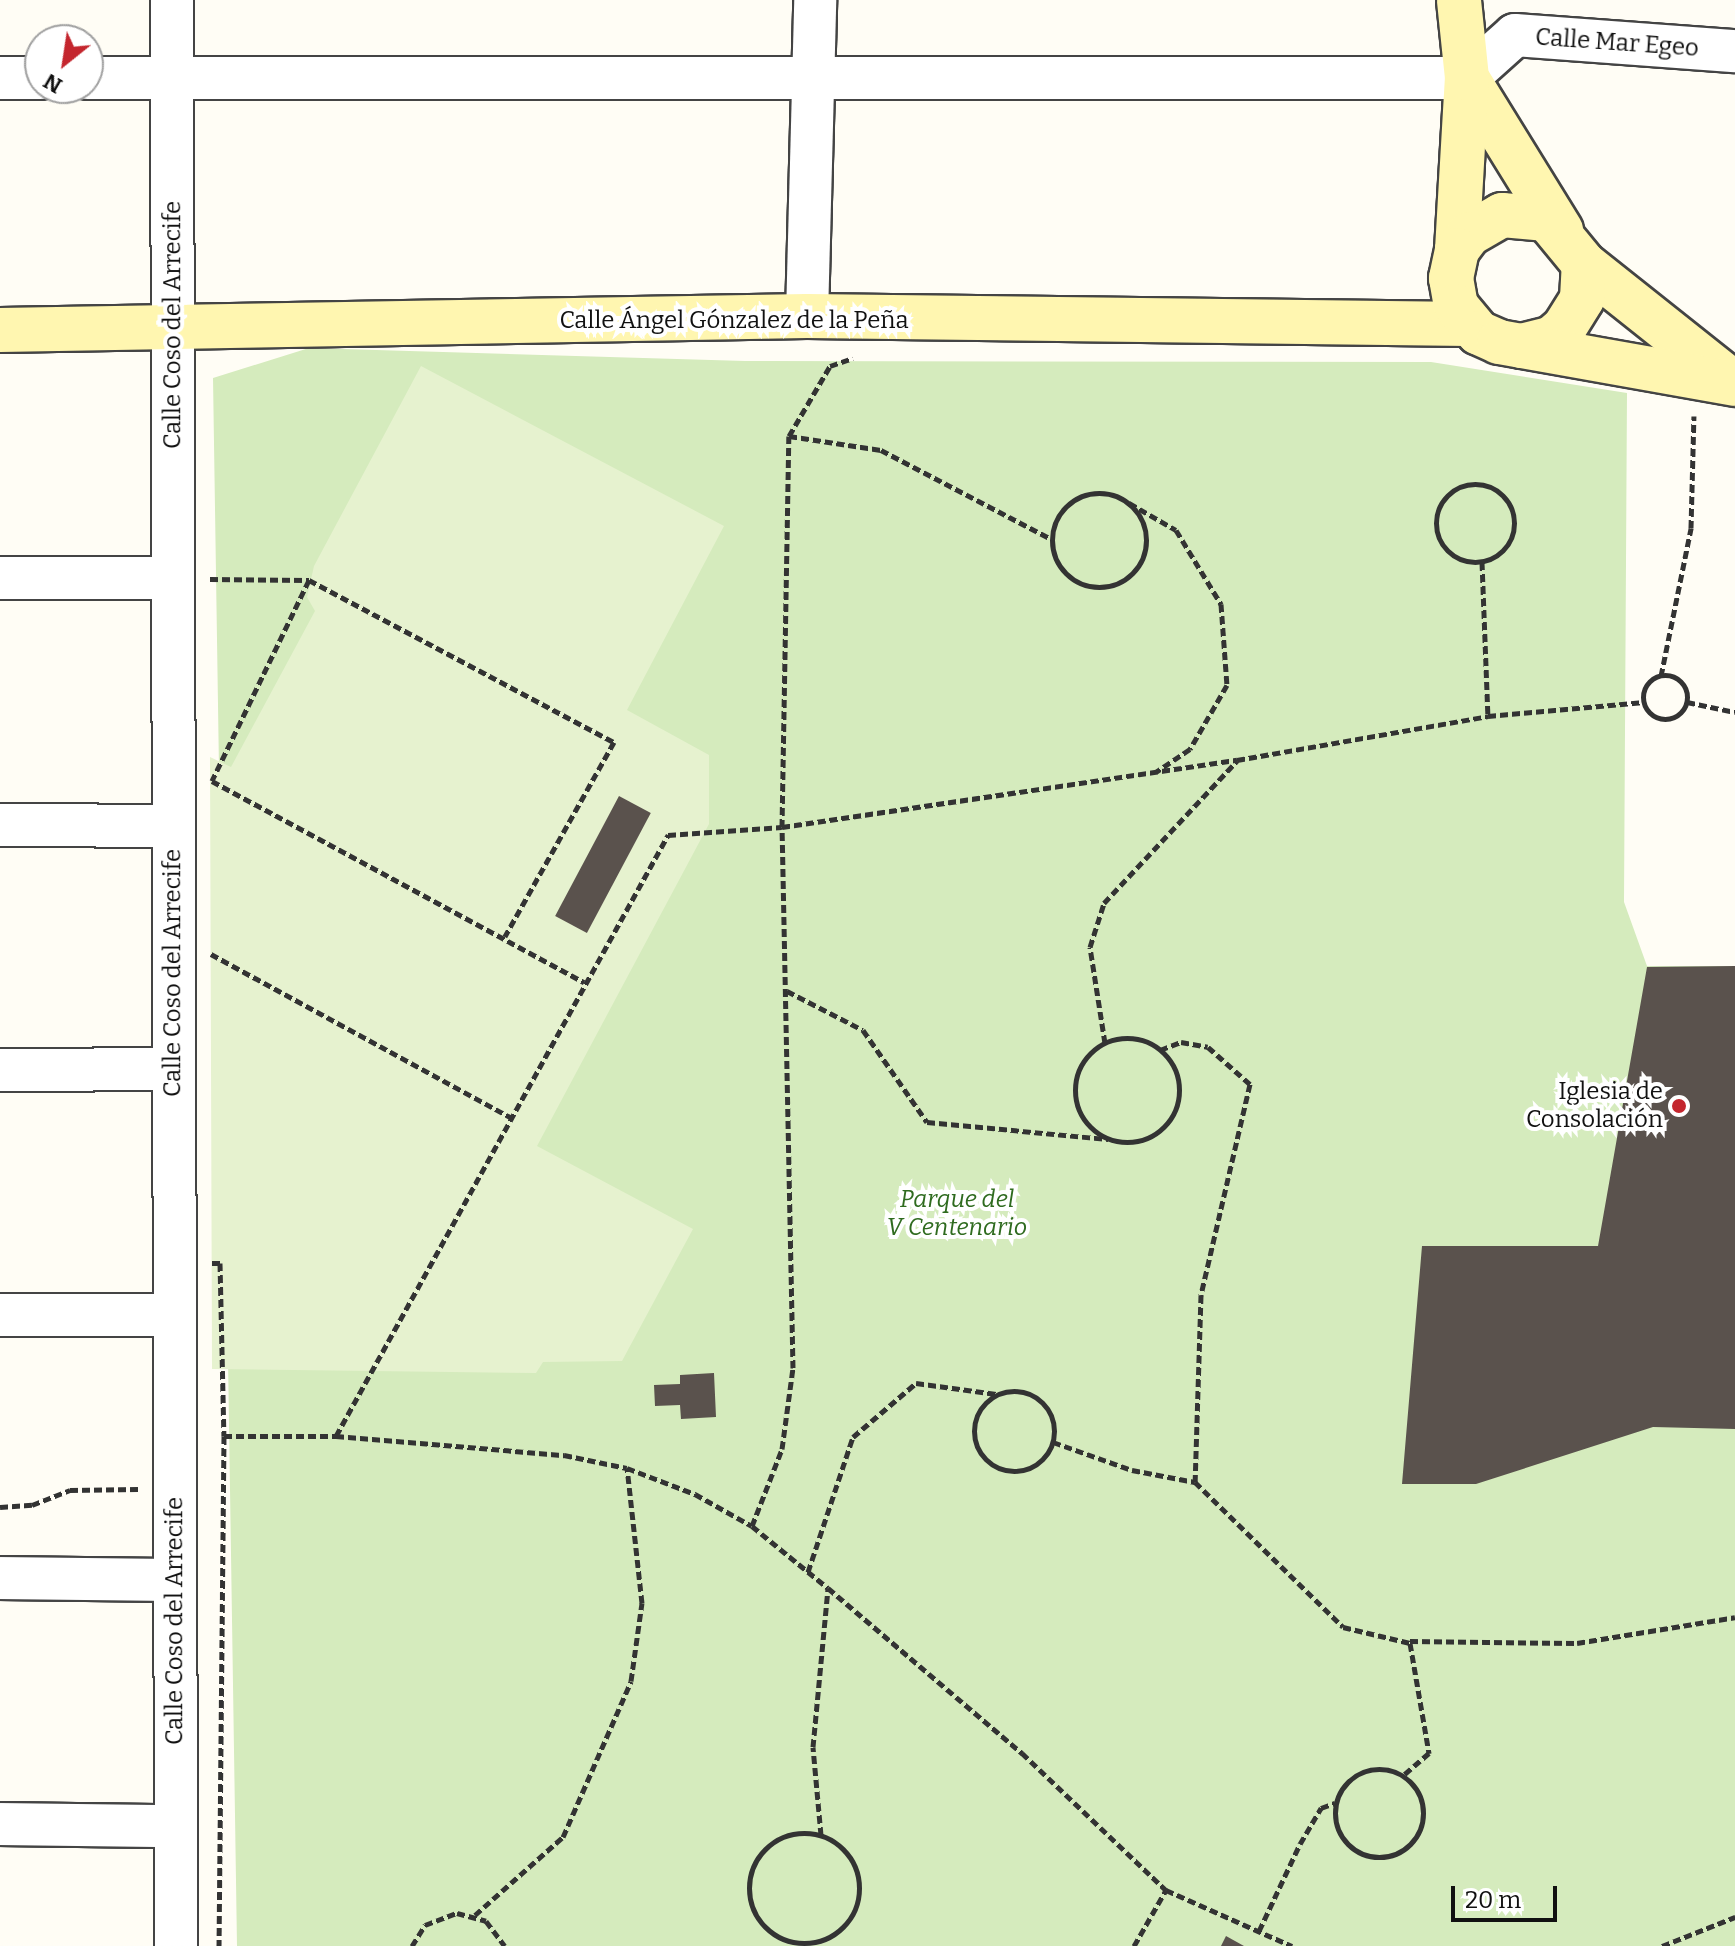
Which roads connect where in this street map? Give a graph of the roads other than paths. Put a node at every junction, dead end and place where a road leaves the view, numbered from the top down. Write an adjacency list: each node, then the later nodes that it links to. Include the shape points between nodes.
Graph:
1 (172, 0): 5 (street, Calle Coso del Arrecife)
2 (815, 0): 10 (street)
3 (1459, 0): 9 (street)
4 (1735, 51): 9 (street, Calle Mar Egeo, via 1515,35)
5 (173, 77): 8 (street); 10 (street); 16 (street, Calle Coso del Arrecife)
6 (0, 78): 7 (street)
7 (24, 78)
8 (104, 78)
9 (1467, 78): 10 (street); 11 (street); 12 (street)
10 (816, 81): 13 (street)
11 (1573, 247): 12 (street, via 1526,214 1502,215 1477,228); 17 (street, via 1582,299 1552,338); 18 (street)
12 (1457, 250): 14 (street, via 1452,291)
13 (807, 316): 14 (street, Calle Ángel Gónzalez de la Peña); 16 (street, Calle Ángel Gónzalez de la Peña)
14 (1469, 324): 17 (street, via 1499,342)
15 (0, 330): 16 (street, Calle Ángel Gónzalez de la Peña)
16 (173, 331): 20 (street, Calle Coso del Arrecife)
17 (1521, 346): 18 (street)
18 (1735, 384)
19 (0, 578): 20 (street)
20 (171, 578): 22 (street, Calle Coso del Arrecife)
21 (0, 825): 22 (street)
22 (174, 826): 23 (street, Calle Coso del Arrecife)
23 (173, 1069): 24 (street); 26 (street, Calle Coso del Arrecife)
24 (0, 1070)
25 (0, 1315): 26 (street)
26 (175, 1315): 28 (street, Calle Coso del Arrecife)
27 (0, 1578): 28 (street)
28 (173, 1580): 30 (street, Calle Coso del Arrecife)
29 (0, 1824): 30 (street)
30 (175, 1826): 31 (street, Calle Coso del Arrecife)
31 (176, 1946)

